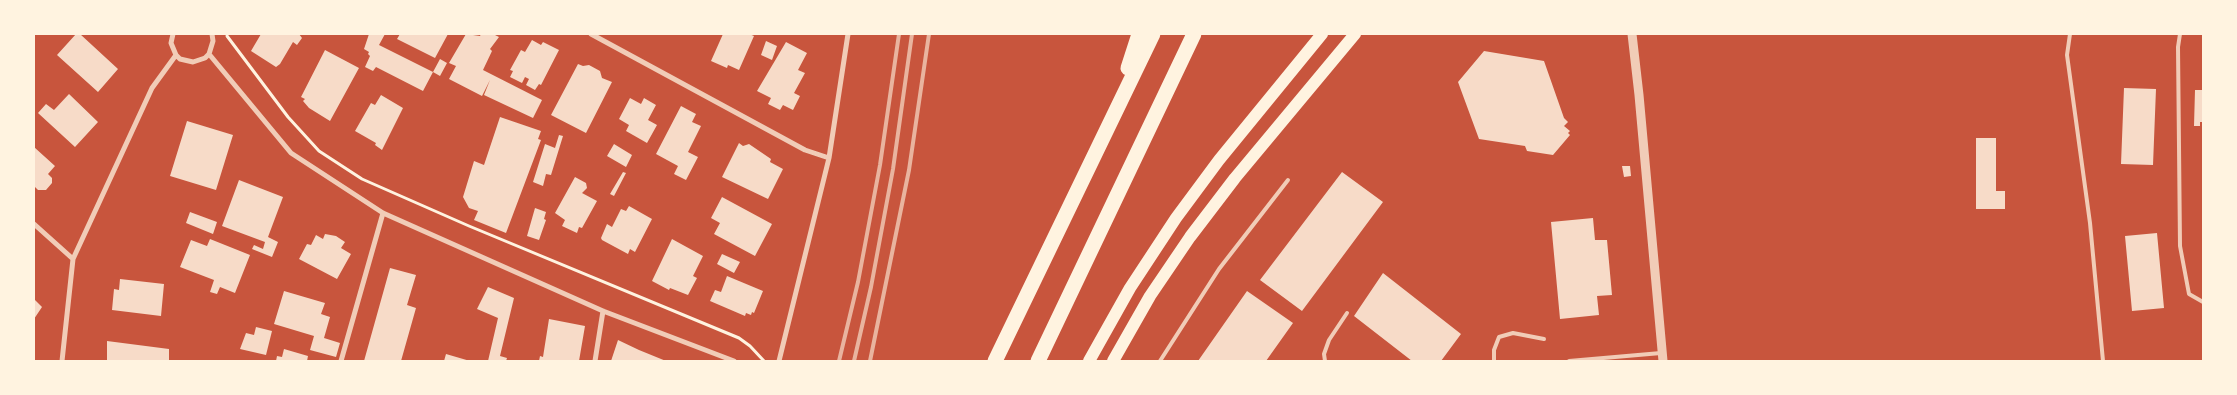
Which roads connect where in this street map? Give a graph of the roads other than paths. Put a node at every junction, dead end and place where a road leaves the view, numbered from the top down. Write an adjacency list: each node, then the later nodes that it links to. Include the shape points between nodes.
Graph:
1 (173, 34): 14 (street, via 171,43)
2 (212, 34): 13 (street)
3 (591, 34): 16 (street, via 805,150)
4 (848, 34): 16 (street)
5 (1139, 34): 15 (highway)
6 (1153, 34): 15 (highway)
7 (1194, 34): 32 (highway)
8 (1322, 34): 33 (main road, via 1176,218 1130,288)
9 (1355, 34): 34 (main road, via 1190,237 1150,296)
10 (1632, 34): 25 (street)
11 (2070, 34): 39 (lane, via 2067,55 2090,223)
12 (2180, 34): 21 (lane, via 2180,246 2189,294)
13 (209, 54): 14 (street, via 193,62); 18 (street, via 291,153)
14 (176, 55): 20 (street, via 152,88)
15 (1113, 117): 31 (highway)
16 (829, 158): 30 (street)
17 (1288, 180): 35 (lane, via 1219,269)
18 (383, 213): 22 (street); 27 (street)
19 (34, 224): 20 (street)
20 (73, 259): 26 (street)
21 (2203, 302)
22 (603, 312): 28 (street); 29 (street)
23 (1347, 313): 36 (lane, via 1329,340)
24 (1544, 339): 37 (lane, via 1513,332 1499,337)
25 (1662, 357): 38 (lane)
26 (62, 361)
27 (341, 361)
28 (595, 361)
29 (734, 361)
30 (779, 361)
31 (995, 361)
32 (1038, 361)
33 (1089, 361)
34 (1113, 361)
35 (1160, 361)
36 (1325, 361)
37 (1494, 361)
38 (1568, 361)
39 (2103, 361)

